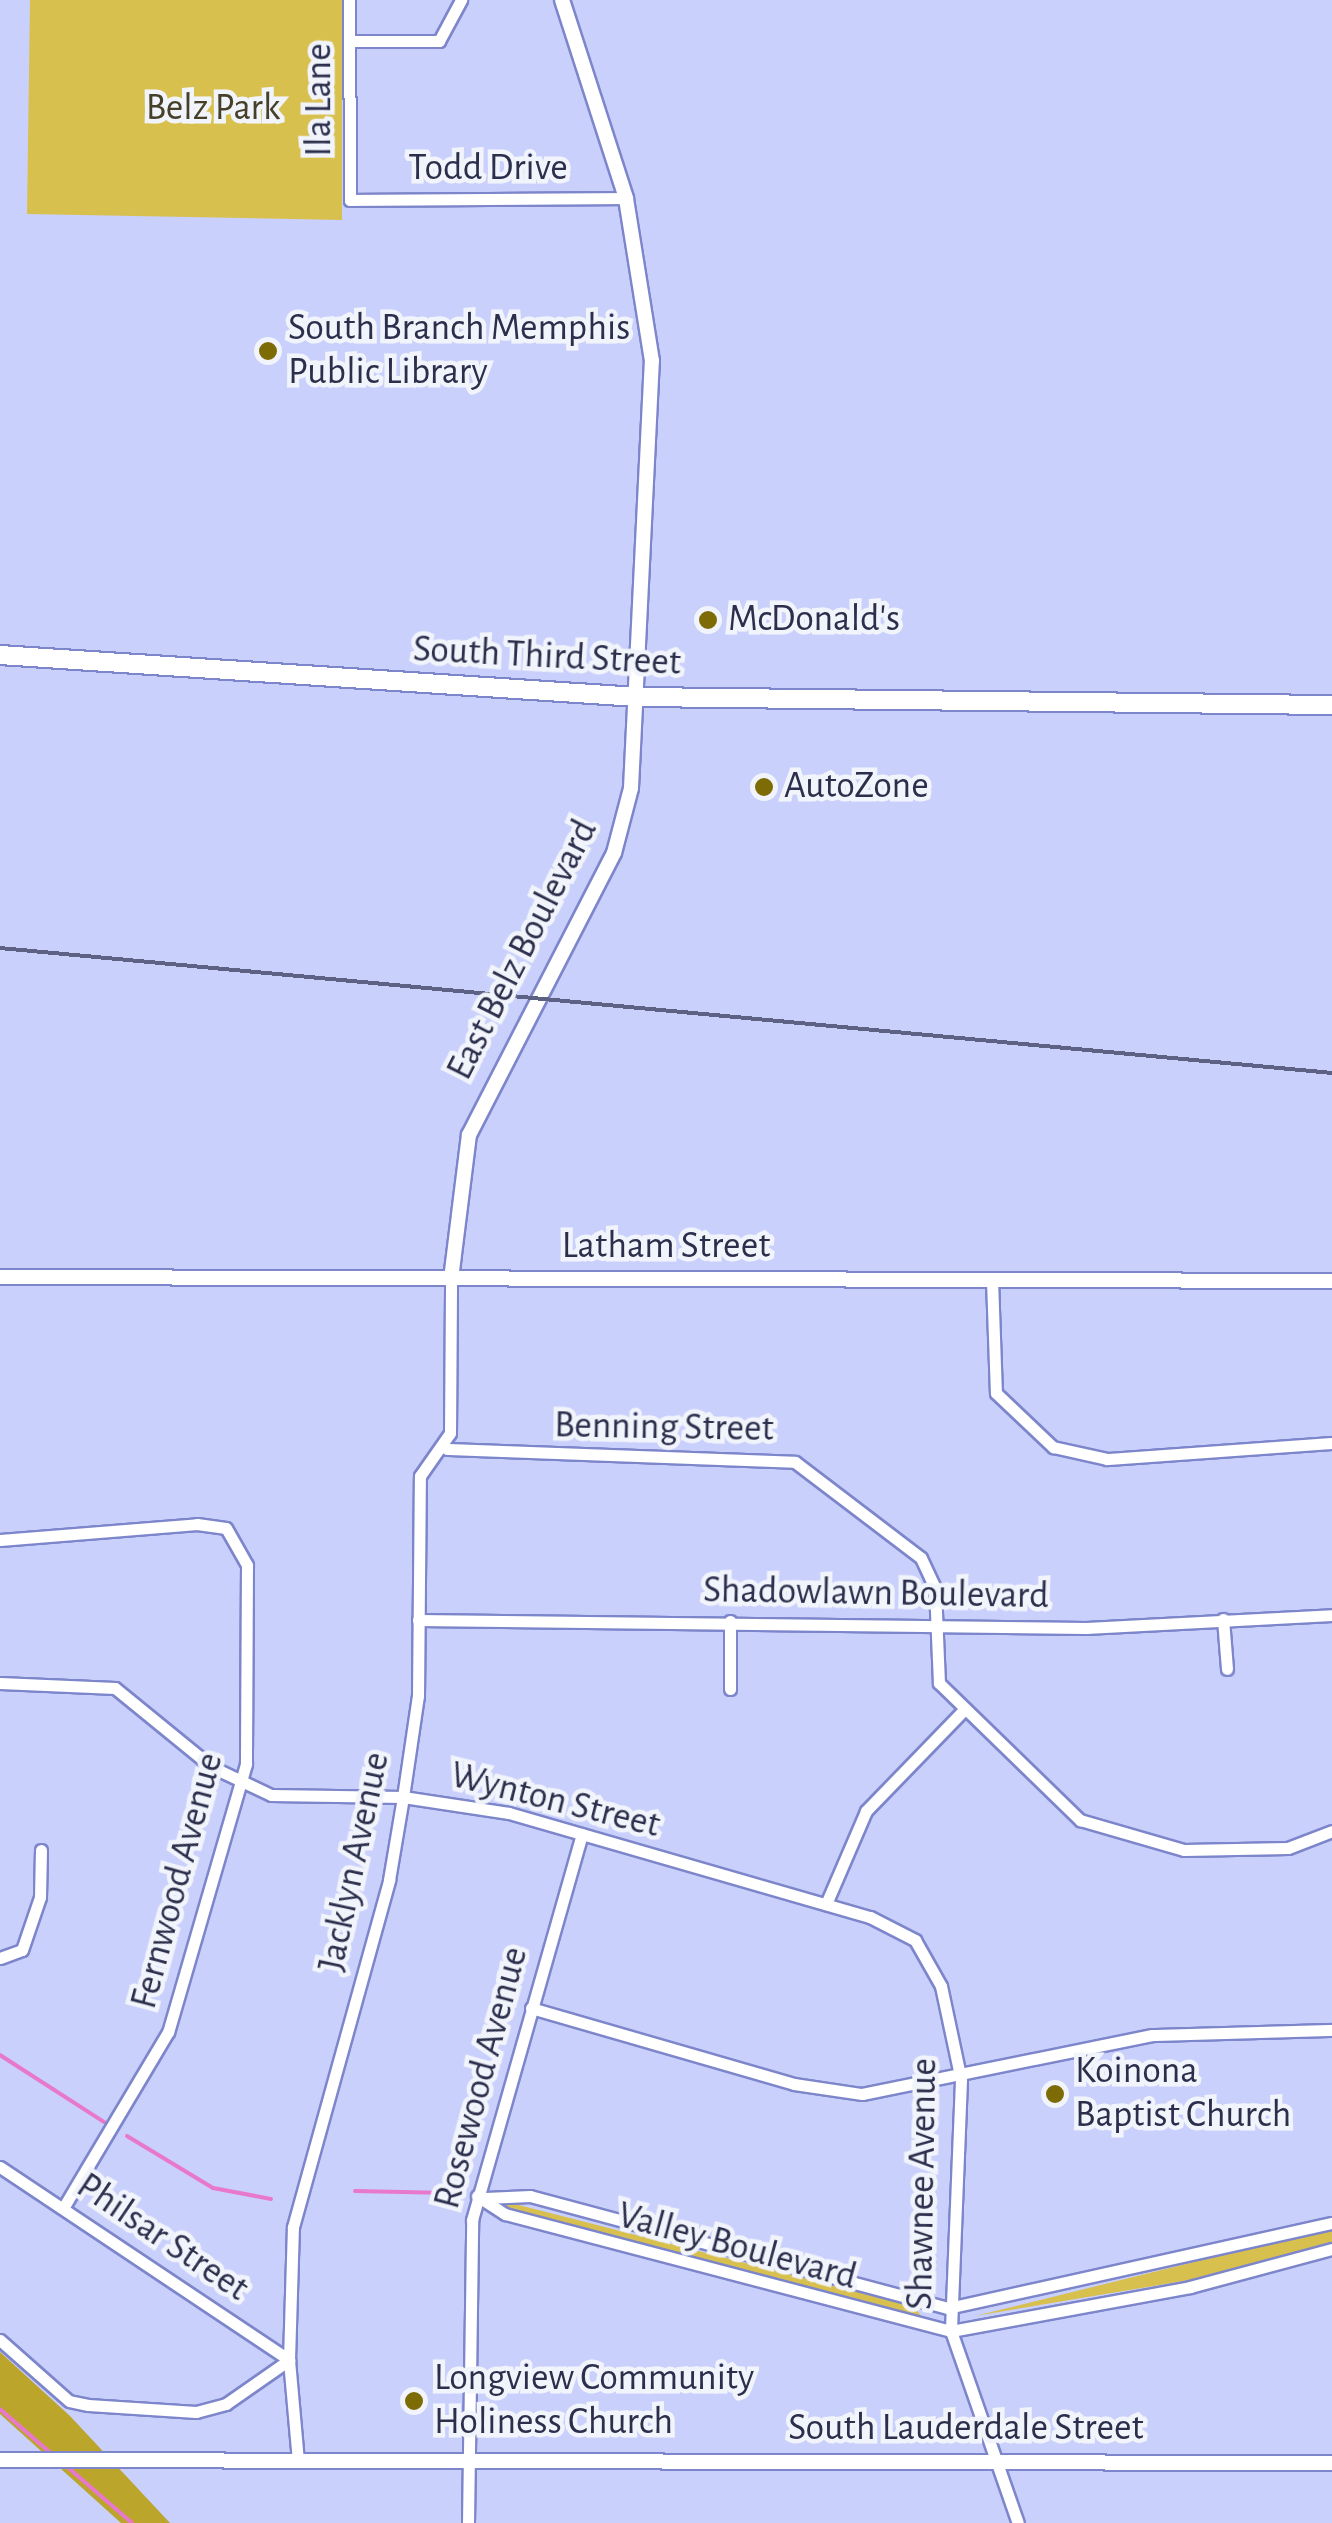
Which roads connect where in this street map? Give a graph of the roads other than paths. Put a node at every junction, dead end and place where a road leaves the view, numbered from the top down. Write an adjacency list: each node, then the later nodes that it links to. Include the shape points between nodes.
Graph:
1 (348, 0): 4 (street, Ila Lane)
2 (461, 0): 4 (street, via 439,41)
3 (562, 0): 5 (street, East Belz Boulevard)
4 (350, 41): 6 (street, Ila Lane)
5 (626, 198): 6 (street, Todd Drive); 8 (street, East Belz Boulevard, via 652,360)
6 (350, 200)
7 (0, 655): 8 (main road, South Third Street)
8 (638, 697): 9 (main road, South Third Street); 11 (street, East Belz Boulevard, via 614,852 469,1135)
9 (1332, 705)
10 (0, 1276): 11 (street, Latham Street)
11 (451, 1278): 12 (street, Latham Street); 15 (street)
12 (992, 1280): 13 (street, Latham Street); 14 (street, via 996,1393 1052,1447 1112,1459)
13 (1332, 1281)
14 (1332, 1443)
15 (446, 1449): 19 (street, Jacklyn Avenue, via 420,1476); 21 (street, Benning Street, via 795,1462 921,1558 935,1588)
16 (0, 1540): 26 (street, Fernwood Avenue, via 198,1524 226,1528 240,1542 248,1717)
17 (1332, 1614): 18 (street, Shadowlawn Boulevard)
18 (1223, 1619): 21 (street, Shadowlawn Boulevard, via 1086,1628); 22 (street)
19 (418, 1620): 20 (street, Shadowlawn Boulevard); 27 (street, Jacklyn Avenue)
20 (730, 1620): 21 (street, Shadowlawn Boulevard); 24 (street)
21 (935, 1622): 25 (street, Benning Street, via 936,1676)
22 (1226, 1670)
23 (0, 1683): 26 (street, Wynton Street, via 115,1688)
24 (730, 1689)
25 (962, 1712): 28 (street, Benning Street, via 1058,1804 1124,1840 1175,1850 1282,1848); 31 (street, via 866,1811)
26 (240, 1780): 27 (street, Wynton Street, via 271,1795); 38 (street, Fernwood Avenue, via 168,2032)
27 (404, 1797): 29 (street, Wynton Street); 44 (street, Jacklyn Avenue, via 390,1880 299,2195)
28 (1332, 1831)
29 (582, 1834): 31 (street, Wynton Street); 33 (street, Rosewood Avenue)
30 (42, 1850): 32 (street, via 40,1897 22,1950)
31 (826, 1904): 35 (street, Shawnee Avenue, via 881,1921 922,1948 942,1986)
32 (0, 1958)
33 (531, 2008): 35 (street, via 815,2089 890,2094); 37 (street, Rosewood Avenue)
34 (1332, 2030): 35 (street, via 1152,2035)
35 (960, 2080): 41 (street, Shawnee Avenue)
36 (0, 2167): 38 (street, Philsar Street)
37 (481, 2197): 41 (street, Valley Boulevard, via 530,2196); 42 (street, Valley Boulevard, via 505,2214); 47 (street, Rosewood Avenue)
38 (63, 2208): 44 (street, Philsar Street)
39 (1332, 2223): 41 (street, Valley Boulevard)
40 (1332, 2249): 42 (street, Valley Boulevard, via 1190,2287)
41 (948, 2308): 42 (street, Shawnee Avenue)
42 (951, 2331): 48 (street, Shawnee Avenue)
43 (0, 2340): 44 (street, via 69,2400 88,2405 196,2412 226,2404)
44 (289, 2360): 46 (street, Jacklyn Avenue)
45 (0, 2460): 46 (street, South Lauderdale Street)
46 (298, 2461): 47 (street, South Lauderdale Street)
47 (467, 2462): 48 (street, South Lauderdale Street); 50 (street, Rosewood Avenue)
48 (997, 2462): 49 (street, South Lauderdale Street); 51 (street, Shawnee Avenue)
49 (1332, 2463)
50 (468, 2523)
51 (1018, 2523)

